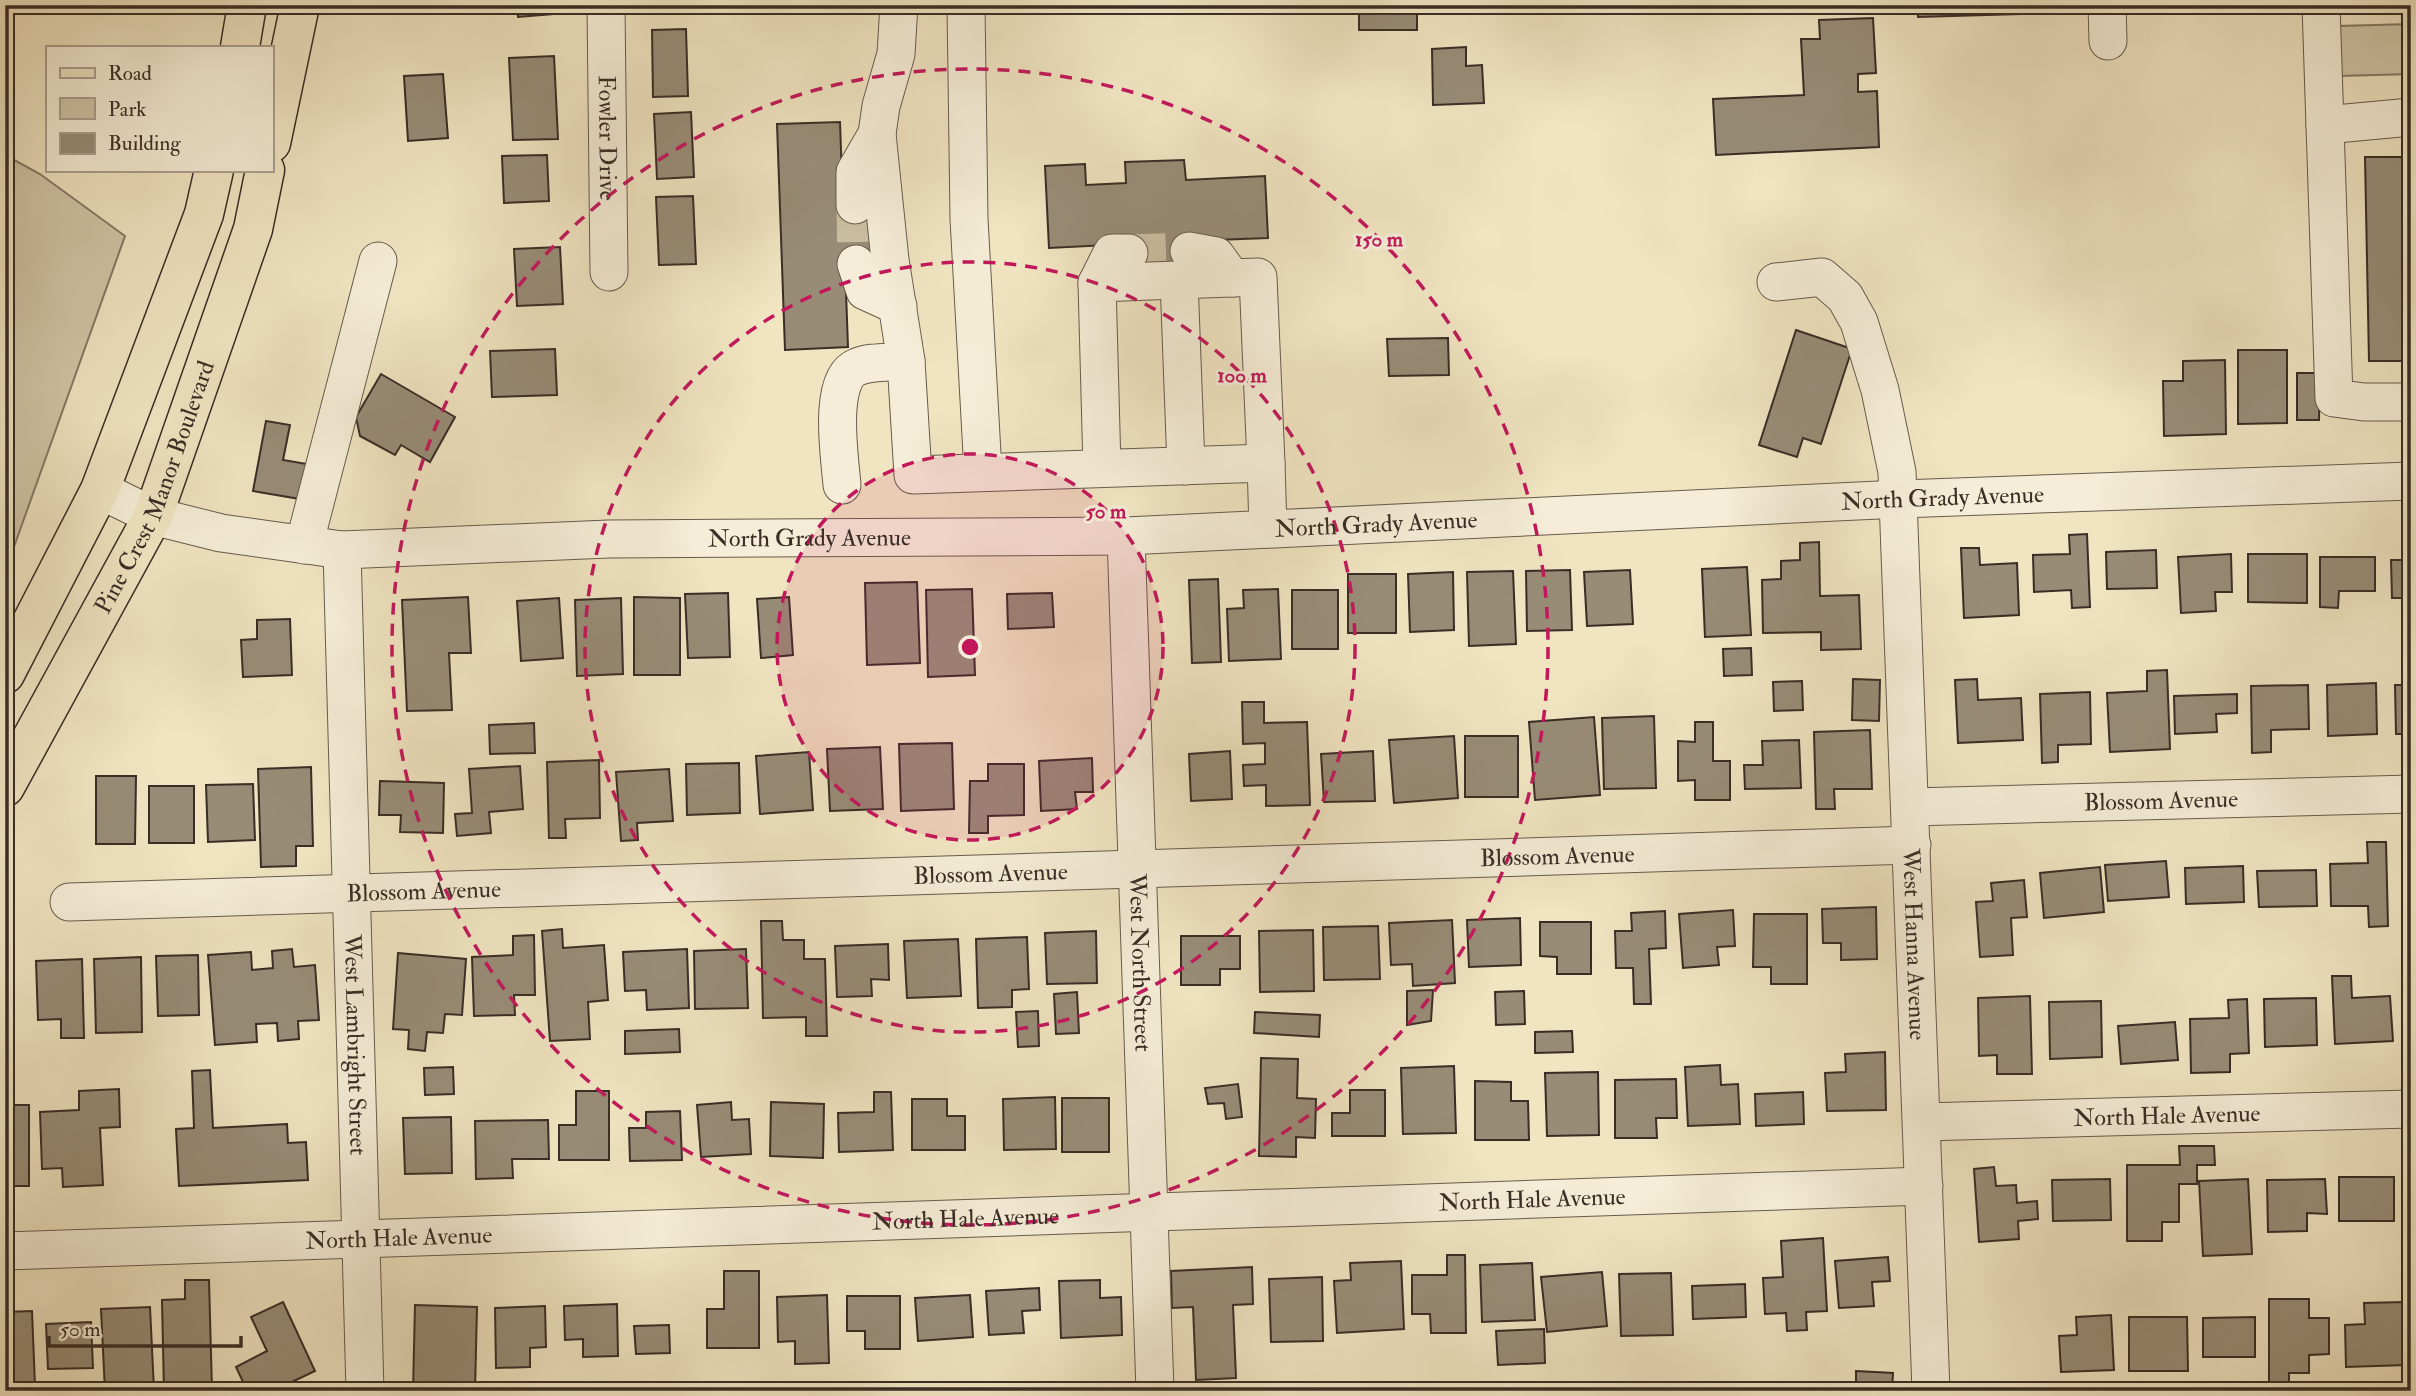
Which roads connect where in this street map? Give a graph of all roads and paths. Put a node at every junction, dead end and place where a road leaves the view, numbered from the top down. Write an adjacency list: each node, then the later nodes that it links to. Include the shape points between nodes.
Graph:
1 (247, 5): 8 (main road)
2 (279, 5): 9 (main road)
3 (300, 5): 9 (main road)
4 (607, 5): 21 (street, Fowler Drive)
5 (900, 5): 13 (street, via 896,54)
6 (966, 5): 30 (street, via 969,219)
7 (2321, 5): 11 (street)
8 (240, 46)
9 (280, 102): 12 (main road)
10 (2411, 117): 11 (street)
11 (2325, 125): 26 (street, via 2334,398)
12 (273, 134)
13 (877, 134): 16 (street, via 855,172); 24 (street)
14 (214, 172): 33 (main road, Pine Crest Manor Boulevard, via 204,214)
15 (265, 172): 35 (main road, Pine Crest Manor Boulevard, via 253,229)
16 (855, 205)
17 (1129, 253): 23 (street, via 1112,253)
18 (378, 261): 38 (street)
19 (856, 264): 24 (street, via 865,291)
20 (1184, 265): 23 (street); 27 (street, via 1232,278 1258,277); 28 (street)
21 (609, 272)
22 (1776, 282): 34 (street, West Hanna Avenue, via 1822,276 1859,322 1888,421)
23 (1097, 283): 29 (street)
24 (898, 306): 25 (street)
25 (906, 361): 30 (street, via 913,475); 32 (street, via 856,367 845,377 837,402)
26 (2411, 402)
27 (1266, 463): 28 (street); 36 (street)
28 (1186, 466): 29 (street)
29 (1102, 468): 30 (street)
30 (983, 472)
31 (2411, 481): 34 (street, North Grady Avenue)
32 (842, 485)
33 (100, 490): 35 (street, North Grady Avenue); 40 (main road, Pine Crest Manor Boulevard)
34 (1900, 499): 36 (street, North Grady Avenue); 43 (street, West Hanna Avenue)
35 (153, 516): 38 (street, North Grady Avenue, via 221,533); 41 (main road, Pine Crest Manor Boulevard)
36 (1268, 529): 37 (street, North Grady Avenue)
37 (1126, 536): 39 (street, North Grady Avenue, via 609,539); 45 (street, West North Street)
38 (304, 545): 39 (street, North Grady Avenue)
39 (342, 550): 46 (street, West Lambright Street)
40 (5, 674)
41 (5, 787)
42 (2411, 793): 43 (street, Blossom Avenue)
43 (1911, 807): 44 (street, West Hanna Avenue)
44 (1912, 845): 45 (street, Blossom Avenue); 49 (street, West Hanna Avenue)
45 (1137, 869): 46 (street, Blossom Avenue); 51 (street, West North Street)
46 (351, 893): 47 (street, Blossom Avenue); 52 (street, West Lambright Street)
47 (69, 902)
48 (2411, 1109): 49 (street, North Hale Avenue)
49 (1922, 1122): 50 (street, West Hanna Avenue)
50 (1924, 1186): 51 (street, North Hale Avenue); 56 (street, West Hanna Avenue)
51 (1149, 1212): 52 (street, North Hale Avenue); 55 (street, West North Street)
52 (361, 1239): 53 (street, North Hale Avenue); 54 (street, West Lambright Street)
53 (5, 1251)
54 (365, 1391)
55 (1154, 1391)
56 (1931, 1391)

